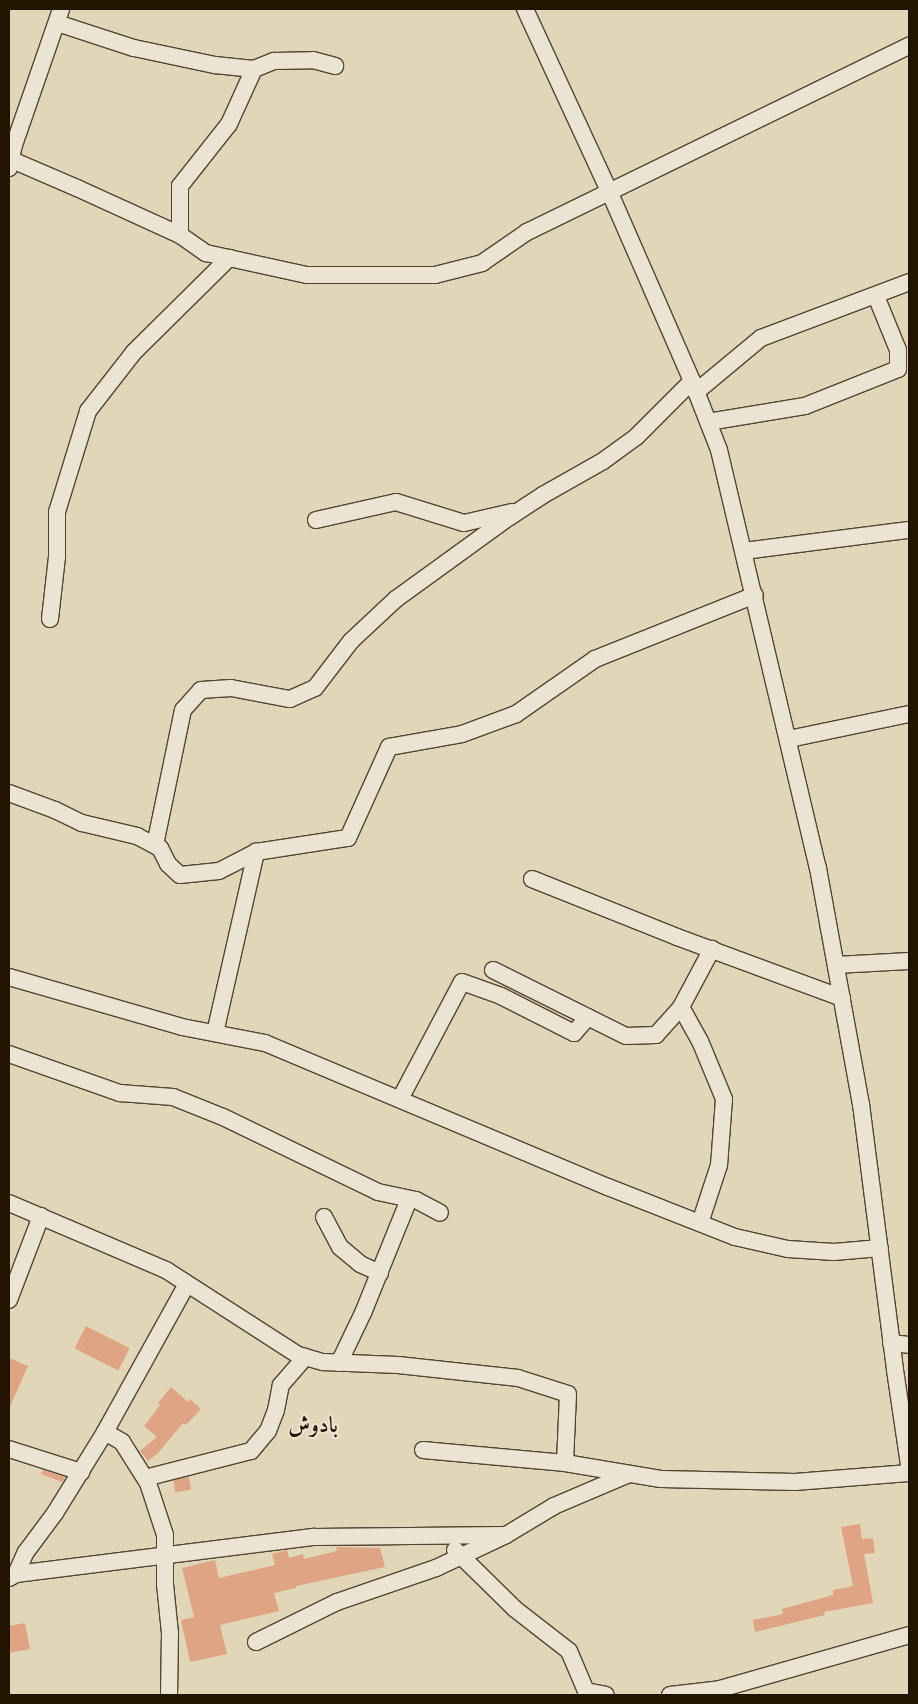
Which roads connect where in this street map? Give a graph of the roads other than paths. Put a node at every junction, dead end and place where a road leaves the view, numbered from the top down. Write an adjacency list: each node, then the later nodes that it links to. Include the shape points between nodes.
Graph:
1 (525, 9): 7 (street)
2 (59, 16): 5 (street, via 134,48 215,65); 6 (street)
3 (909, 46): 7 (street, via 803,100)
4 (336, 66): 5 (street, via 313,60 274,61)
5 (254, 69): 8 (street, via 229,124 180,186)
6 (10, 163): 8 (street)
7 (609, 190): 9 (street, via 526,232 482,263 434,276 307,275); 12 (street)
8 (180, 235): 9 (street, via 206,253)
9 (229, 258): 19 (street, via 134,352 88,411 57,512 57,557)
10 (909, 282): 11 (street)
11 (876, 296): 12 (street, via 761,338); 13 (street, via 898,350 898,369 805,406)
12 (694, 387): 13 (street); 14 (street, via 603,461)
13 (708, 422): 17 (street, via 719,450)
14 (520, 510): 15 (street, via 464,522 396,502); 23 (street, via 396,599 351,641 315,688 290,699 231,688 201,690 184,710)
15 (316, 520)
16 (909, 530): 17 (street)
17 (744, 551): 18 (street)
18 (755, 595): 21 (street); 24 (street, via 595,659 516,714 462,734 389,747 348,838)
19 (50, 619)
20 (909, 714): 21 (street)
21 (788, 739): 28 (street)
22 (9, 793): 23 (street, via 82,823 137,836)
23 (155, 845): 24 (street, via 180,875 219,871)
24 (256, 852): 34 (street)
25 (532, 879): 26 (street)
26 (712, 949): 31 (street); 32 (street)
27 (909, 961): 28 (street)
28 (836, 964): 31 (street)
29 (493, 970): 33 (street)
30 (9, 976): 34 (street, via 182,1027)
31 (842, 998): 43 (street, via 861,1104)
32 (681, 1007): 33 (street, via 656,1035 626,1036); 42 (street, via 700,1041 724,1099 719,1165)
33 (588, 1017): 36 (street, via 574,1033 501,996 462,982)
34 (215, 1033): 36 (street, via 265,1043)
35 (9, 1054): 37 (street, via 120,1093 173,1097 223,1117 378,1192)
36 (400, 1099): 42 (street, via 608,1188)
37 (409, 1199): 39 (street); 44 (street)
38 (9, 1202): 40 (street)
39 (440, 1213)
40 (40, 1216): 45 (street, via 166,1270); 46 (street)
41 (324, 1217): 44 (street, via 340,1247 360,1264)
42 (700, 1223): 43 (street, via 735,1237 788,1249 834,1252)
43 (880, 1248): 47 (street)
44 (380, 1274): 50 (street)
45 (187, 1284): 49 (street); 52 (street)
46 (9, 1300)
47 (891, 1343): 48 (street); 51 (street)
48 (909, 1344)
49 (305, 1357): 50 (street); 60 (street, via 281,1385 268,1431 251,1451)
50 (338, 1363): 55 (street, via 518,1378 568,1394)
51 (906, 1417): 56 (street)
52 (106, 1432): 57 (street); 60 (street, via 122,1442)
53 (9, 1449): 57 (street)
54 (423, 1450): 55 (street)
55 (565, 1463): 59 (street)
56 (909, 1465)
57 (81, 1472): 65 (street)
58 (909, 1472): 59 (street, via 795,1482 661,1479)
59 (629, 1474): 61 (street, via 554,1506)
60 (145, 1478): 63 (street, via 165,1535)
61 (506, 1535): 62 (street); 64 (street)
62 (442, 1536): 63 (street, via 315,1537); 64 (street)
63 (165, 1556): 65 (street); 68 (street, via 170,1633)
64 (461, 1556): 67 (street, via 436,1568 337,1602); 69 (street, via 515,1609 569,1650 586,1691)
65 (12, 1576)
66 (909, 1635): 70 (street, via 720,1689)
67 (256, 1642)
68 (169, 1695)
69 (606, 1695)
70 (670, 1695)

